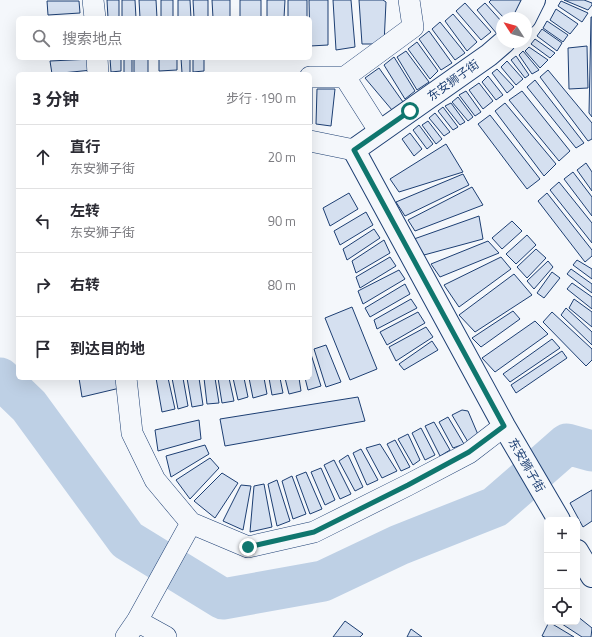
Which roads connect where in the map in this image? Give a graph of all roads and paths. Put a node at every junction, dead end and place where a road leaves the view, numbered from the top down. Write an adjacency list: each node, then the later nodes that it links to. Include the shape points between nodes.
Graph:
1 (94, 0): 5 (street)
2 (409, 0): 9 (street, via 413,27)
3 (534, 0): 4 (street)
4 (528, 12)
5 (95, 16)
6 (497, 48): 11 (street, 东安狮子街)
7 (97, 60): 8 (street)
8 (98, 72)
9 (345, 76): 10 (street); 11 (street)
10 (312, 77)
11 (380, 132): 13 (street, 东安狮子街)
12 (312, 141): 13 (street)
13 (354, 150): 15 (street, 东安狮子街)
14 (126, 380): 17 (street, via 132,433 155,480)
15 (504, 426): 16 (street, 东安狮子街); 17 (street, via 469,452 314,532 248,547)
16 (557, 517)
17 (191, 523): 20 (street)
18 (578, 553): 19 (street)
19 (592, 576)
20 (132, 629): 21 (street)
21 (166, 637)

